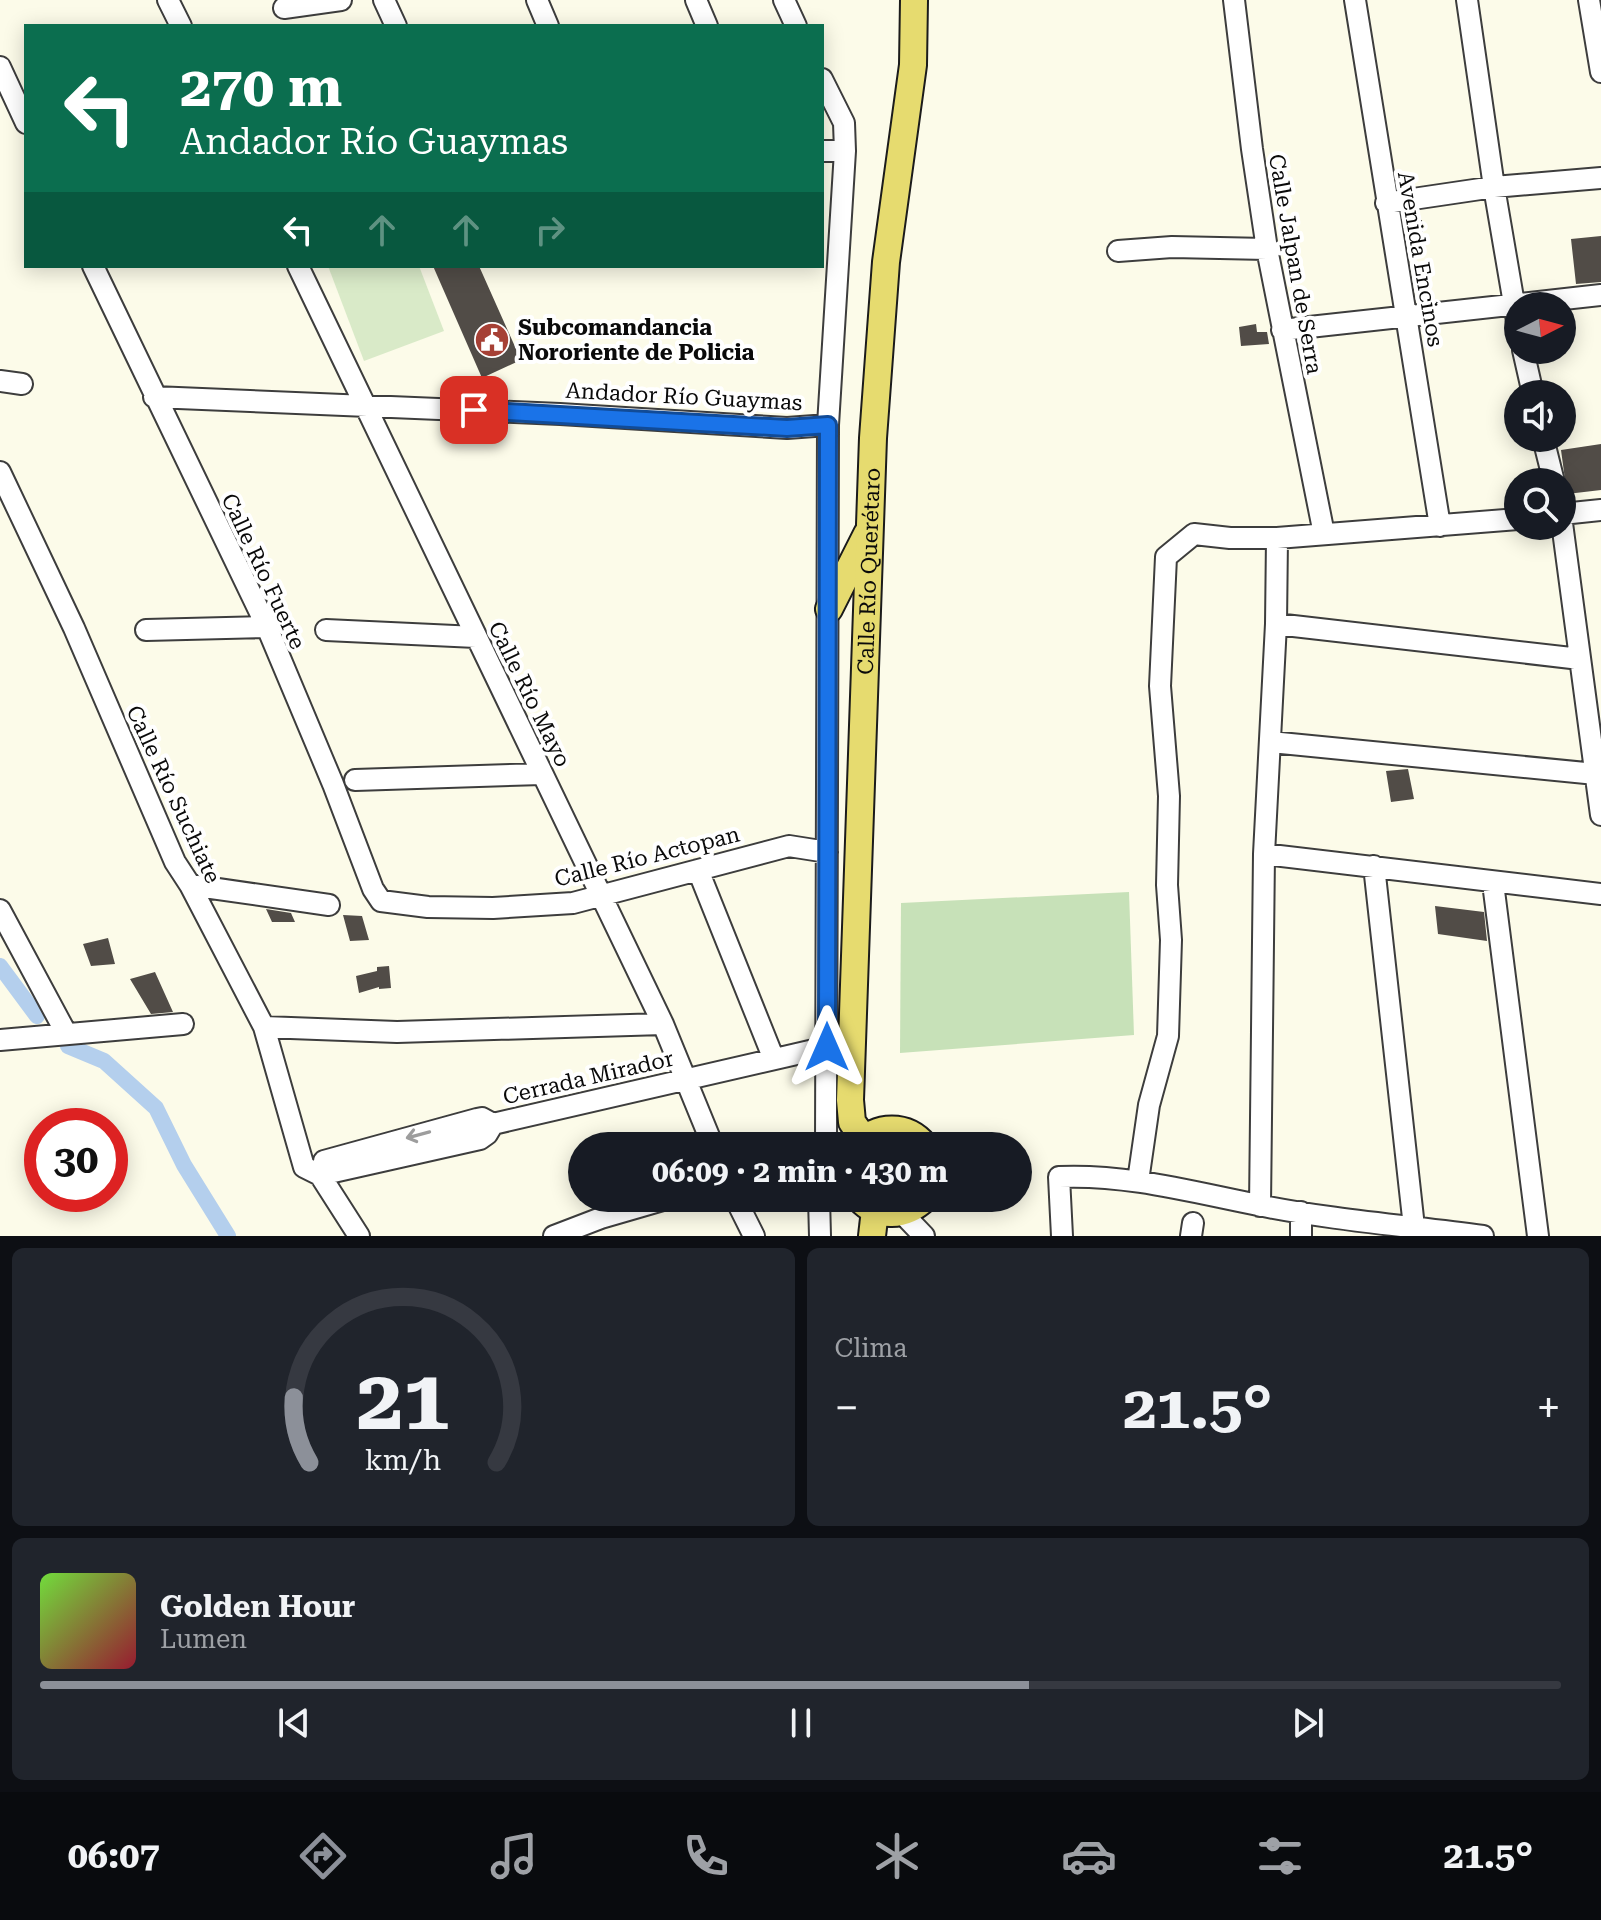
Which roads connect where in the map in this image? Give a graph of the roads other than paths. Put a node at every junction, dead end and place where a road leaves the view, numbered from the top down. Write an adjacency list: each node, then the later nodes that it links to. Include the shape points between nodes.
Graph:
1 (168, 0): 13 (street)
2 (341, 0): 12 (street)
3 (384, 0): 14 (street)
4 (537, 0): 15 (street)
5 (696, 0): 16 (street)
6 (784, 0): 17 (street)
7 (914, 0): 47 (main road, Calle Río Querétaro, via 913,65 886,262)
8 (1234, 0): 27 (street, Calle Jalpan de Serra)
9 (1355, 0): 26 (street, Avenida Encinos)
10 (1467, 0): 25 (street)
11 (1589, 0): 19 (street)
12 (284, 8)
13 (180, 24)
14 (395, 24)
15 (547, 24)
16 (706, 24)
17 (795, 24)
18 (0, 67): 21 (street)
19 (1601, 72)
20 (824, 83): 23 (street, Calle Río Querétaro, via 844,123)
21 (24, 119)
22 (824, 151): 23 (street)
23 (845, 151): 41 (street, Calle Río Querétaro)
24 (1601, 178): 25 (street)
25 (1494, 187): 26 (street); 31 (street)
26 (1386, 203): 35 (street, Avenida Encinos)
27 (1267, 249): 28 (street); 36 (street, Calle Jalpan de Serra)
28 (1118, 251)
29 (94, 268): 39 (street, Calle Río Fuerte)
30 (299, 268): 40 (street, Calle Río Mayo)
31 (1511, 292)
32 (1601, 295): 33 (street)
33 (1576, 297)
34 (1504, 304): 35 (street)
35 (1406, 317): 36 (street); 46 (street, Avenida Encinos)
36 (1282, 330): 48 (street, Calle Jalpan de Serra)
37 (0, 381): 38 (street)
38 (22, 384)
39 (154, 397): 40 (street, Andador Río Guaymas); 53 (street, Calle Río Fuerte)
40 (364, 405): 41 (street, Andador Río Guaymas, via 787,428); 56 (street, Calle Río Mayo)
41 (828, 425): 51 (street, Calle Río Querétaro)
42 (0, 472): 68 (street, Calle Río Suchiate, via 175,862)
43 (1601, 510): 44 (street)
44 (1576, 513)
45 (1504, 520): 46 (street)
46 (1440, 526): 48 (street)
47 (869, 530): 51 (main road); 84 (main road, Calle Río Querétaro, via 850,1100)
48 (1324, 534): 49 (street)
49 (1277, 538): 52 (street); 88 (street, via 1194,534 1166,557 1160,686 1169,796 1168,1036 1149,1105)
50 (1564, 540): 57 (street)
51 (829, 609): 63 (street, Calle Río Querétaro)
52 (1276, 624): 57 (street); 58 (street)
53 (267, 627): 54 (street); 71 (street, Calle Río Fuerte)
54 (146, 630)
55 (326, 630): 56 (street)
56 (476, 637): 59 (street, Calle Río Mayo)
57 (1580, 659): 60 (street)
58 (1270, 742): 60 (street); 64 (street)
59 (542, 774): 61 (street); 70 (street, Calle Río Mayo)
60 (1596, 774): 62 (street)
61 (355, 780)
62 (1601, 815)
63 (827, 852): 66 (street, Calle Río Actopan, via 789,846); 79 (street, Calle Río Querétaro)
64 (1264, 854): 65 (street); 89 (street)
65 (1374, 866): 67 (street); 96 (street)
66 (698, 870): 70 (street, Calle Río Actopan); 80 (street)
67 (1493, 883): 69 (street); 105 (street)
68 (190, 885): 72 (street); 76 (street, Calle Río Suchiate)
69 (1601, 894)
70 (601, 896): 71 (street, Calle Río Actopan, via 493,908); 75 (street, Calle Río Mayo)
71 (381, 901)
72 (329, 905)
73 (0, 910): 77 (street)
74 (183, 1024): 77 (street)
75 (663, 1024): 76 (street, via 397,1032); 81 (street, Calle Río Mayo)
76 (264, 1027): 87 (street, Calle Río Suchiate)
77 (66, 1033): 78 (street)
78 (0, 1040)
79 (827, 1047): 80 (street, Cerrada Mirador); 83 (street, Calle Río Querétaro)
80 (773, 1057): 81 (street, Cerrada Mirador)
81 (687, 1079): 82 (street, Calle Río Mayo); 87 (street, Cerrada Mirador, via 493,1124 480,1139)
82 (708, 1132)
83 (828, 1132)
84 (856, 1132)
85 (876, 1132): 86 (main road)
86 (907, 1132)
87 (312, 1171): 97 (street, Calle Río Suchiate)
88 (1138, 1181): 89 (street); 102 (street, via 1059,1177)
89 (1260, 1206): 93 (street)
90 (622, 1212): 98 (street)
91 (742, 1212): 99 (street)
92 (819, 1212): 100 (street)
93 (1301, 1212): 96 (street); 103 (street)
94 (902, 1213): 95 (main road); 101 (street)
95 (869, 1215)
96 (1415, 1231): 104 (street)
97 (359, 1236)
98 (554, 1236)
99 (754, 1236)
100 (820, 1236)
101 (924, 1236)
102 (1062, 1236)
103 (1301, 1236)
104 (1483, 1236)
105 (1538, 1236)

